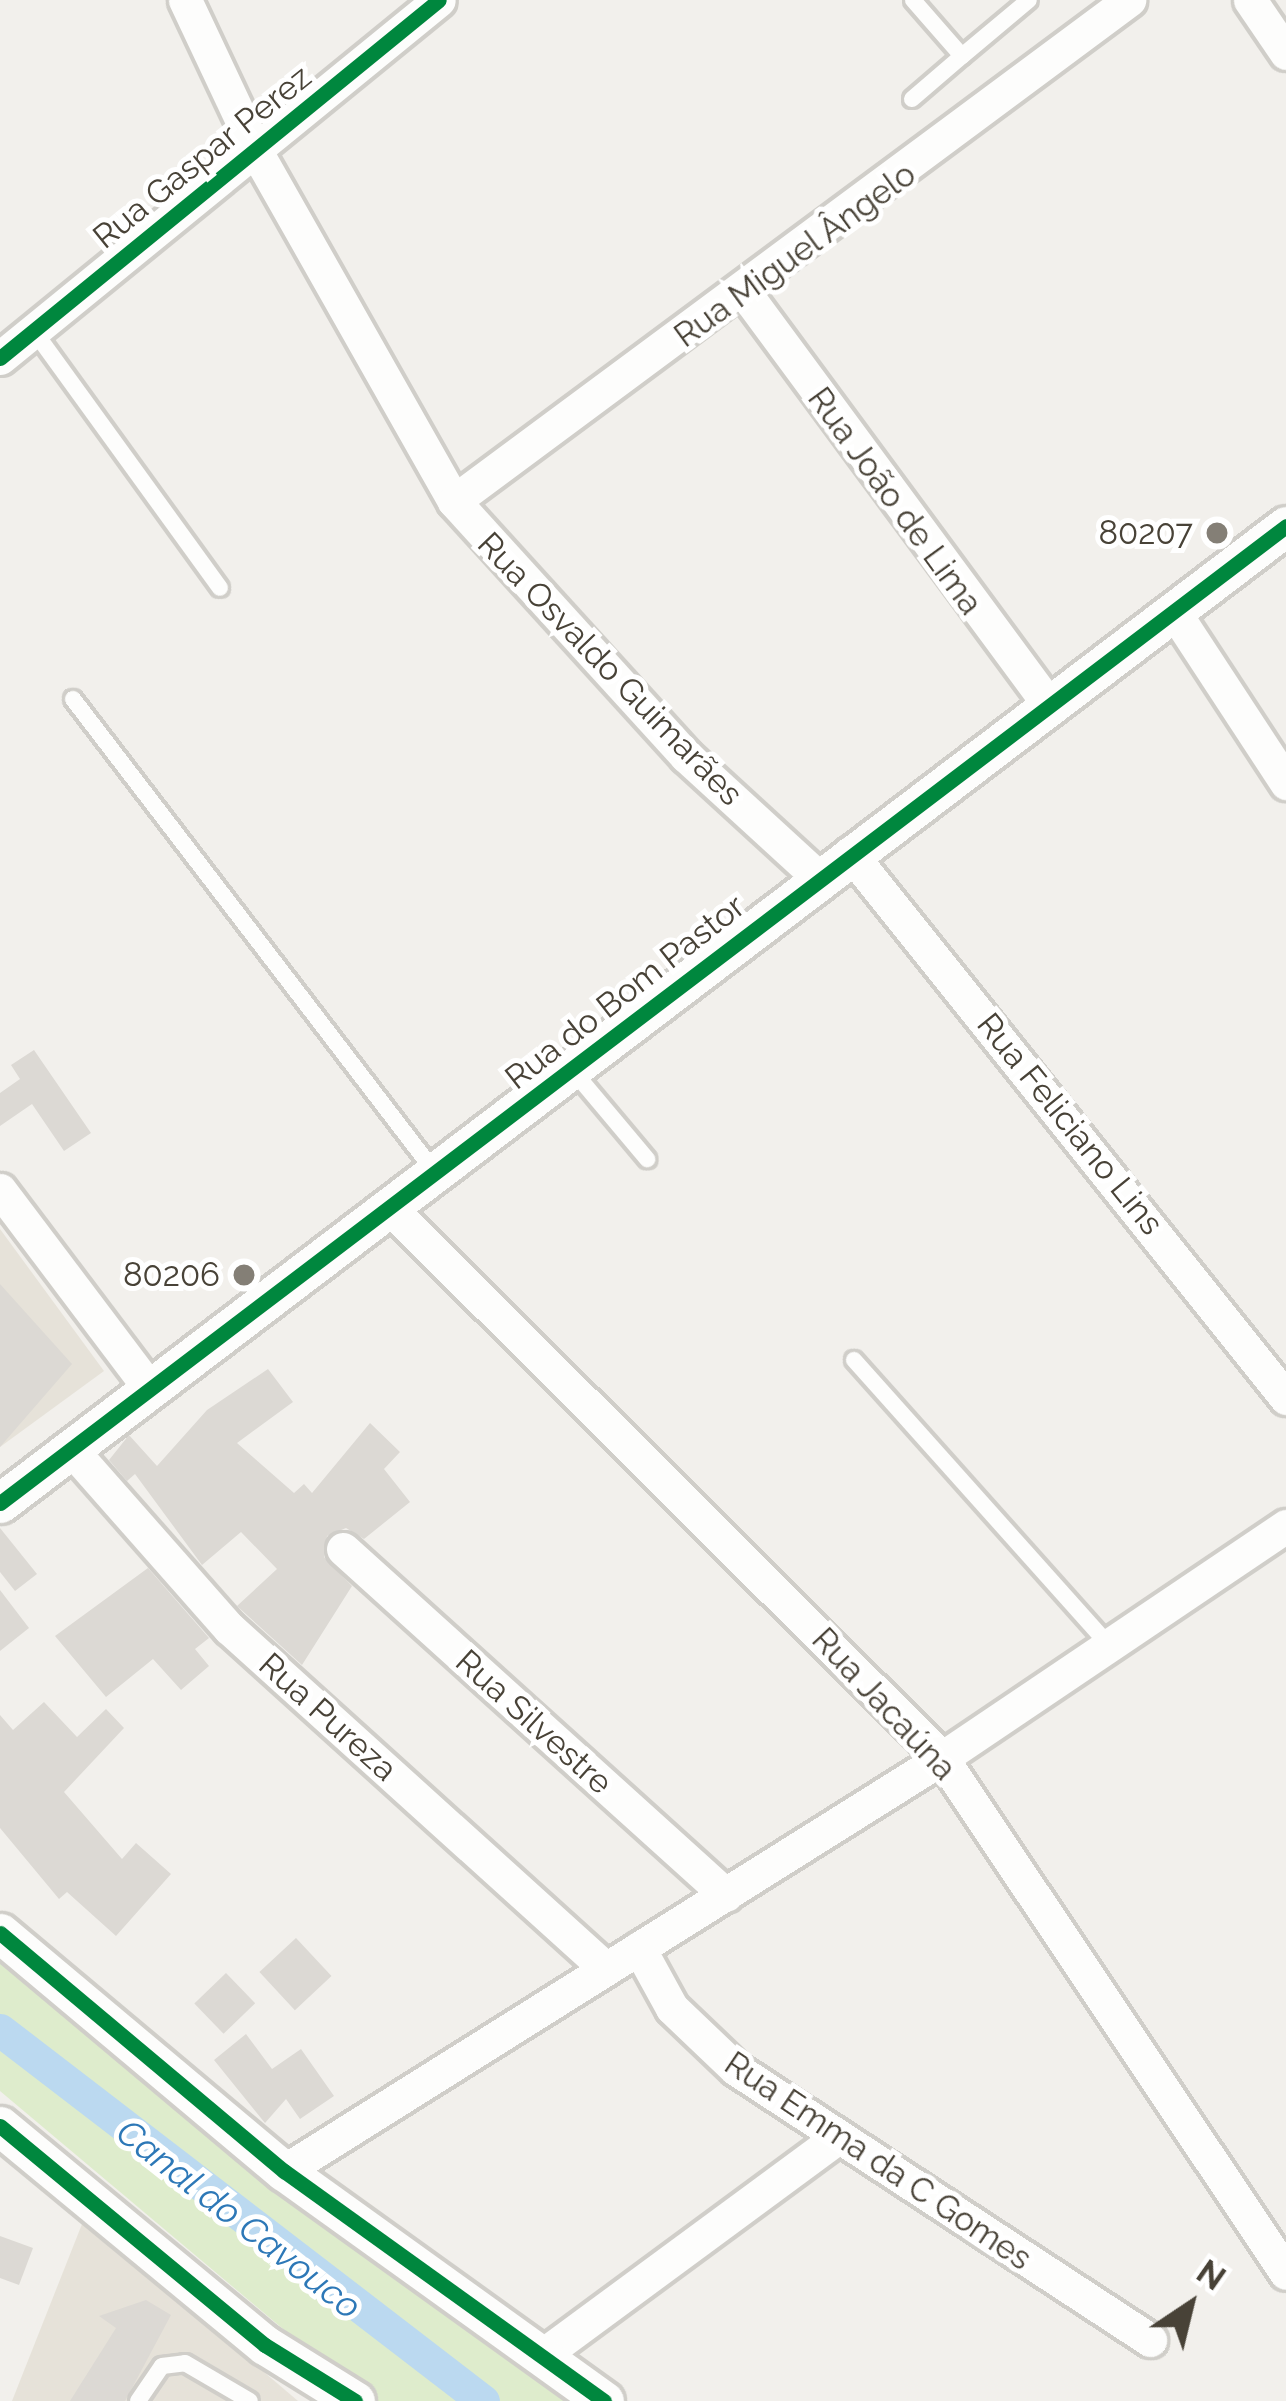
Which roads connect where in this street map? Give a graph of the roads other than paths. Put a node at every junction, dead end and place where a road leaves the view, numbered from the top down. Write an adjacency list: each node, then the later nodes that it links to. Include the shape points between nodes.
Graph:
1 (185, 0): 10 (street, Rua Osvaldo Guimarães)
2 (440, 0): 10 (street, Rua Gaspar Perez)
3 (913, 0): 8 (lane)
4 (1029, 0): 8 (lane)
5 (1129, 0): 11 (street, Rua Miguel Ângelo)
6 (1250, 0): 7 (street)
7 (1286, 52)
8 (962, 56): 9 (lane)
9 (912, 99)
10 (257, 153): 12 (street, Rua Gaspar Perez); 14 (street, Rua Osvaldo Guimarães)
11 (746, 293): 14 (street, Rua Miguel Ângelo); 19 (street, Rua João de Lima)
12 (34, 331): 13 (street, Rua Gaspar Perez); 16 (lane)
13 (0, 358)
14 (454, 502): 22 (street, Rua Osvaldo Guimarães, via 686,756)
15 (1286, 526): 17 (street, Rua do Bom Pastor)
16 (220, 588)
17 (1173, 610): 19 (street, Rua do Bom Pastor); 20 (street)
18 (73, 699): 25 (lane)
19 (1048, 706): 21 (street, Rua do Bom Pastor)
20 (1286, 783)
21 (850, 853): 22 (street, Rua do Bom Pastor); 30 (street, Rua Feliciano Lins)
22 (818, 877): 23 (street, Rua do Bom Pastor)
23 (574, 1072): 24 (lane); 25 (street, Rua do Bom Pastor)
24 (647, 1159)
25 (437, 1176): 27 (street, Rua do Bom Pastor)
26 (0, 1190): 29 (street)
27 (392, 1210): 29 (street, Rua do Bom Pastor); 36 (street, Rua Jacaúna)
28 (854, 1360): 35 (lane)
29 (150, 1389): 31 (street, Rua do Bom Pastor)
30 (1286, 1399)
31 (71, 1449): 32 (street, Rua do Bom Pastor); 40 (street, Rua Pureza, via 229,1628)
32 (0, 1503)
33 (1286, 1526): 35 (street)
34 (343, 1549): 37 (street, Rua Silvestre)
35 (1109, 1645): 36 (street)
36 (942, 1758): 37 (street); 44 (street, Rua Jacaúna)
37 (726, 1895): 39 (street)
38 (0, 1933): 43 (street)
39 (639, 1948): 40 (street); 42 (street, Rua Emma da C Gomes, via 700,2039)
40 (603, 1966): 43 (street)
41 (0, 2126): 49 (street, via 265,2345)
42 (836, 2139): 45 (street, Rua Emma da C Gomes); 46 (street)
43 (284, 2171): 46 (street)
44 (1286, 2273)
45 (1150, 2340)
46 (540, 2357): 50 (street)
47 (138, 2401): 48 (lane, via 162,2366 184,2362)
48 (250, 2401)
49 (355, 2401)
50 (604, 2401)

